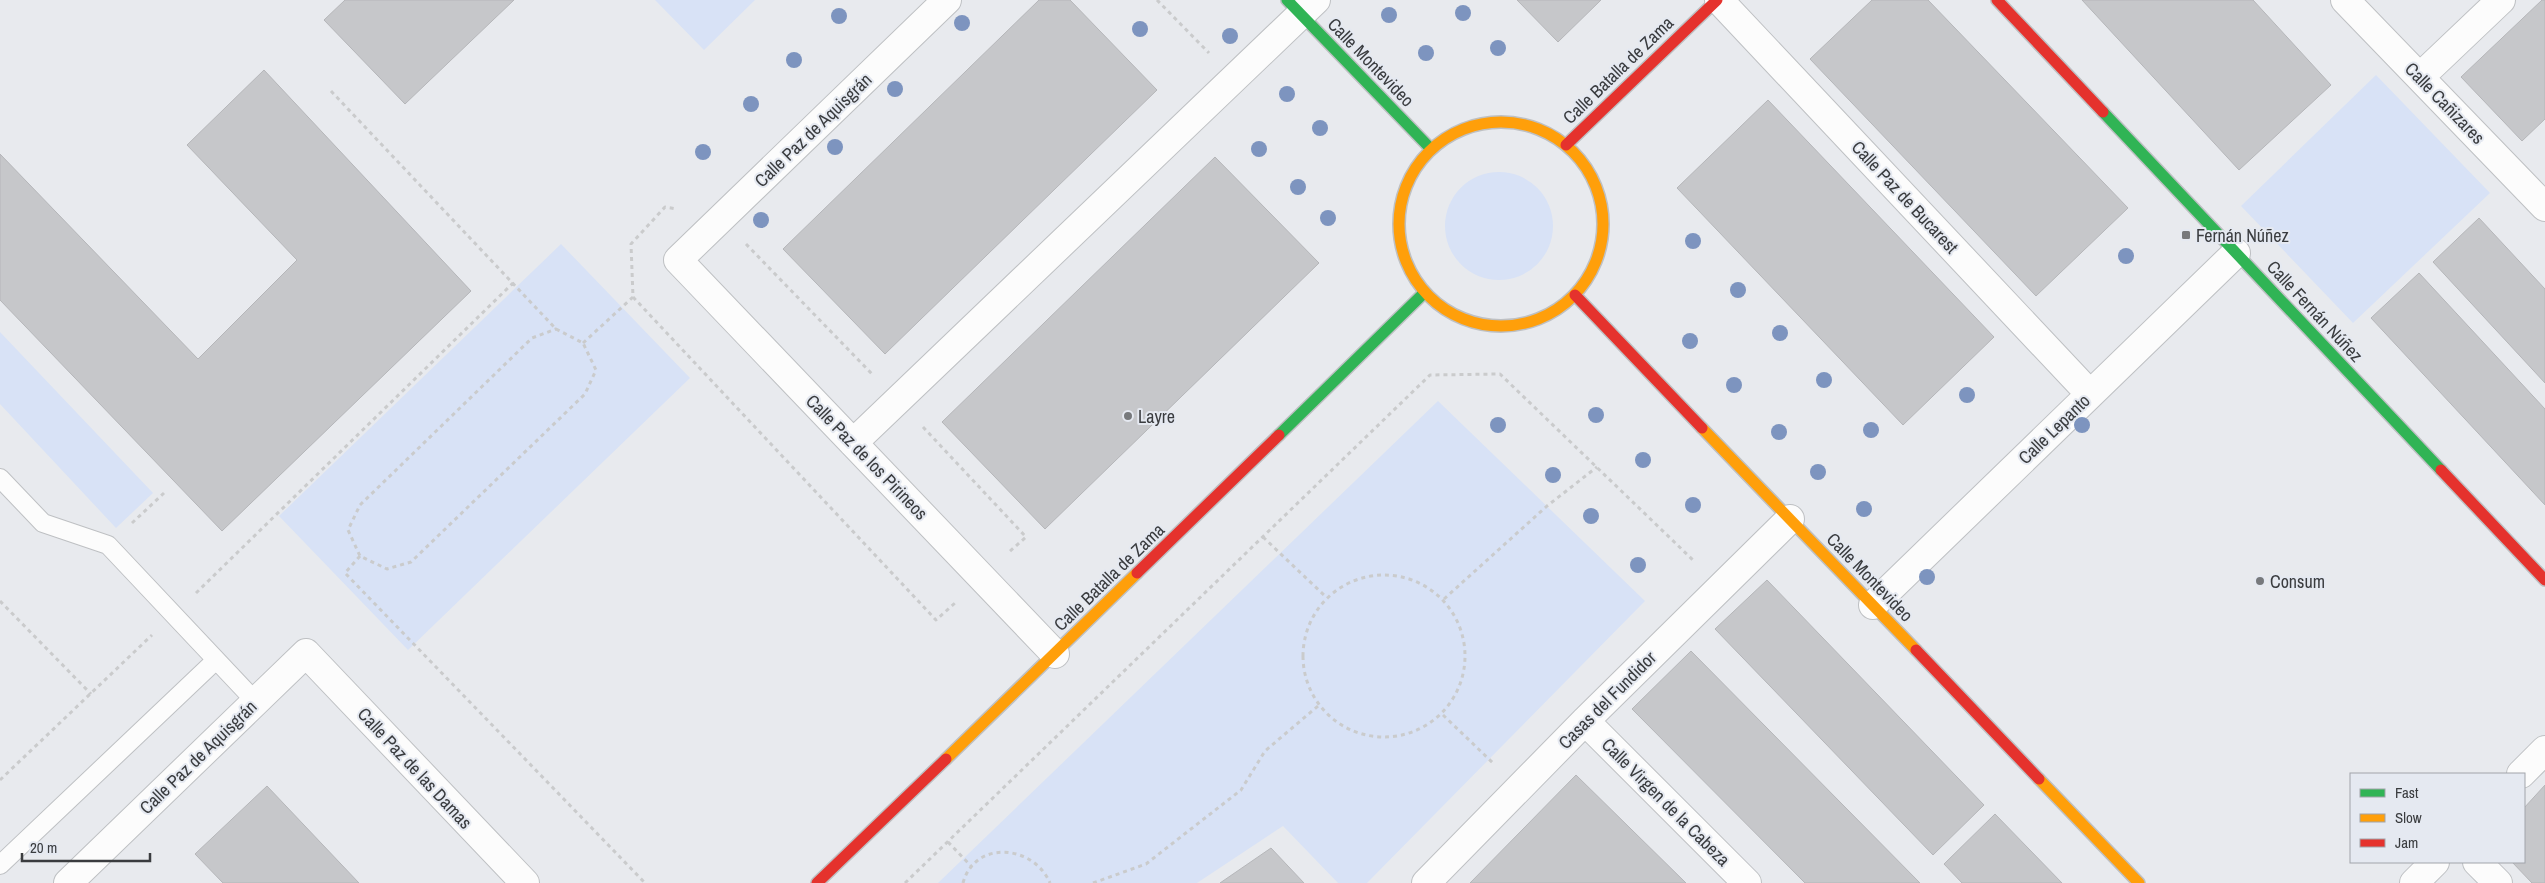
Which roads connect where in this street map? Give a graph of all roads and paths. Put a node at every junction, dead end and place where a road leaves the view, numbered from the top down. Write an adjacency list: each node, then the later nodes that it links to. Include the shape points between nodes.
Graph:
1 (947, 0): 15 (street, Calle Paz de Aquisgrán)
2 (1157, 0): 9 (path)
3 (1718, 0): 11 (street, Calle Batalla de Zama); 20 (street, Calle Paz de Bucarest)
4 (1997, 0): 14 (street, Calle Fernán Núñez)
5 (2345, 0): 8 (street, Calle Cañizares)
6 (2501, 0): 8 (street)
7 (1301, 5): 9 (street); 12 (street, Calle Montevideo)
8 (2420, 77): 13 (street, Calle Cañizares)
9 (1234, 78): 21 (street)
10 (331, 91): 16 (path)
11 (1566, 145): 12 (street, via 1534,127 1498,121 1462,129); 18 (street, via 1594,183 1601,206 1603,230 1590,276)
12 (1431, 148): 17 (street, via 1407,180 1398,219 1404,259)
13 (2545, 207)
14 (2236, 253): 20 (street, Calle Lepanto); 29 (street, Calle Fernán Núñez)
15 (678, 260): 21 (street, Calle Paz de los Pirineos)
16 (513, 283): 19 (path); 35 (path)
17 (1424, 293): 18 (street, via 1458,317 1482,325 1516,326 1548,315); 37 (street, Calle Batalla de Zama)
18 (1575, 295): 25 (street, Calle Montevideo)
19 (556, 329): 28 (path, via 532,338 360,505 348,530); 28 (path, via 583,343 596,370 584,394 410,562 387,569)
20 (2090, 394): 34 (street, Calle Lepanto)
21 (853, 443): 37 (street, Calle Paz de los Pirineos)
22 (1597, 467): 26 (path, via 1500,374 1430,375); 30 (path); 32 (path, via 1547,506)
23 (0, 478): 27 (lane, via 43,523)
24 (164, 493): 27 (path)
25 (1790, 518): 30 (street, Casas del Fundidor); 34 (street, Calle Montevideo)
26 (1263, 537): 31 (path); 48 (path)
27 (108, 545): 35 (lane)
28 (360, 556): 55 (path, via 345,572)
29 (2545, 580)
30 (1720, 587): 43 (street, Casas del Fundidor)
31 (1326, 597): 32 (path, via 1362,576 1406,576); 41 (path, via 1304,634 1302,670)
32 (1444, 599): 42 (path, via 1464,635 1466,670)
33 (0, 601): 39 (path)
34 (1873, 605): 63 (street, Calle Montevideo)
35 (173, 615): 38 (lane); 39 (path)
36 (306, 653): 40 (street, Calle Paz de Aquisgrán); 54 (street, Calle Paz de las Damas)
37 (1055, 654): 56 (street, Calle Batalla de Zama)
38 (216, 660): 40 (lane); 51 (lane)
39 (91, 694): 47 (path)
40 (256, 702): 53 (street, Calle Paz de Aquisgrán)
41 (1318, 706): 42 (path, via 1346,730 1384,740 1423,730); 60 (path, via 1265,750 1241,790 1146,864)
42 (1443, 715): 45 (path)
43 (1585, 721): 61 (street, Casas del Fundidor); 62 (street, Calle Virgen de la Cabeza)
44 (2545, 750): 46 (street)
45 (1489, 760)
46 (2522, 773)
47 (0, 780)
48 (948, 842): 52 (path); 57 (path)
49 (2433, 863): 64 (street)
50 (2478, 863): 65 (street)
51 (0, 865)
52 (972, 867): 58 (path); 59 (path, via 999,852 1015,852 1042,868)
53 (68, 883)
54 (524, 883)
55 (645, 883)
56 (817, 883)
57 (905, 883)
58 (964, 883)
59 (1050, 883)
60 (1093, 883)
61 (1426, 883)
62 (1747, 883)
63 (2139, 883)
64 (2414, 883)
65 (2498, 883)

